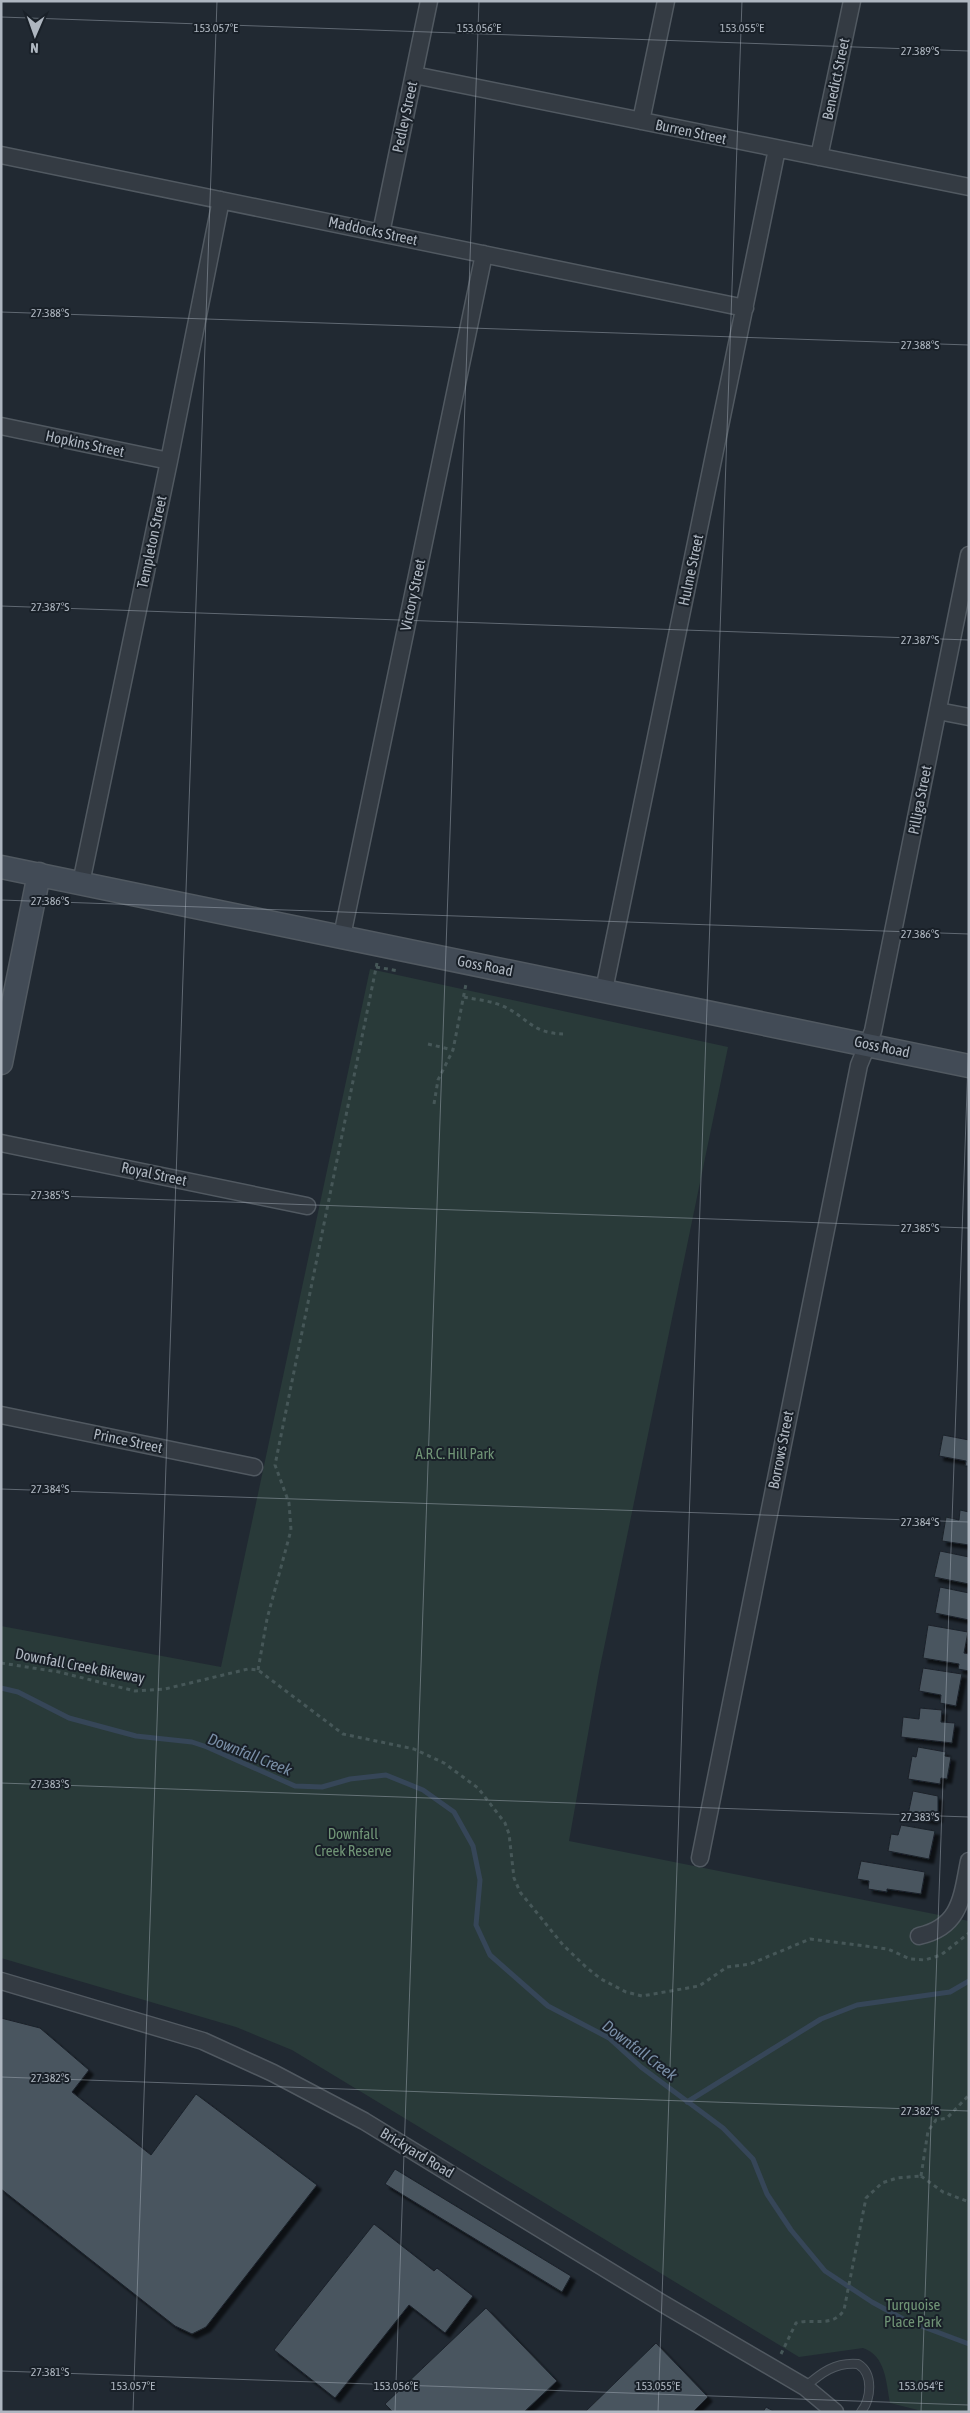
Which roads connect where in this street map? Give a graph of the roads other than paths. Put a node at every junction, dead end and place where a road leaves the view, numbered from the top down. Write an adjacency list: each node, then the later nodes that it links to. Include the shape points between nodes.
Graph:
1 (429, 1): 4 (street, Pedley Street)
2 (666, 1): 5 (street)
3 (852, 1): 8 (street, Benedict Street)
4 (414, 75): 5 (street, Burren Street); 11 (street, Pedley Street)
5 (641, 121): 6 (street, Burren Street)
6 (777, 149): 8 (street, Burren Street); 13 (street, Hulme Street)
7 (1, 155): 10 (street, Maddocks Street)
8 (819, 157): 9 (street, Burren Street)
9 (969, 187)
10 (221, 200): 11 (street, Maddocks Street); 15 (street, Templeton Street)
11 (381, 233): 12 (street, Maddocks Street)
12 (484, 254): 13 (street, Maddocks Street); 22 (street, Victory Street)
13 (745, 308): 23 (street, Hulme Street)
14 (1, 426): 15 (street, Hopkins Street)
15 (169, 461): 21 (street, Templeton Street)
16 (969, 555): 17 (street, Pilliga Street)
17 (938, 711): 18 (street); 24 (street, Pilliga Street, via 873,1032)
18 (969, 717)
19 (1, 867): 20 (street, Goss Road)
20 (39, 874): 21 (street, Goss Road); 25 (street)
21 (81, 883): 22 (street, Goss Road)
22 (342, 936): 23 (street, Goss Road)
23 (604, 990): 24 (street, Goss Road)
24 (867, 1044): 26 (street, Goss Road); 31 (street, Borrows Street, via 859,1064)
25 (1, 1063)
26 (969, 1066)
27 (1, 1143): 28 (street, Royal Street)
28 (307, 1206)
29 (1, 1415): 30 (street, Prince Street)
30 (254, 1467)
31 (700, 1858)
32 (969, 1860): 33 (street, via 954,1914 939,1929)
33 (919, 1936)
34 (1, 1981): 35 (street, Brickyard Road, via 203,2041 274,2073 364,2121)
35 (805, 2387): 36 (street, Brickyard Road); 37 (lane, via 824,2371 858,2364 866,2372 870,2387 868,2400)
36 (835, 2412)
37 (861, 2412)

